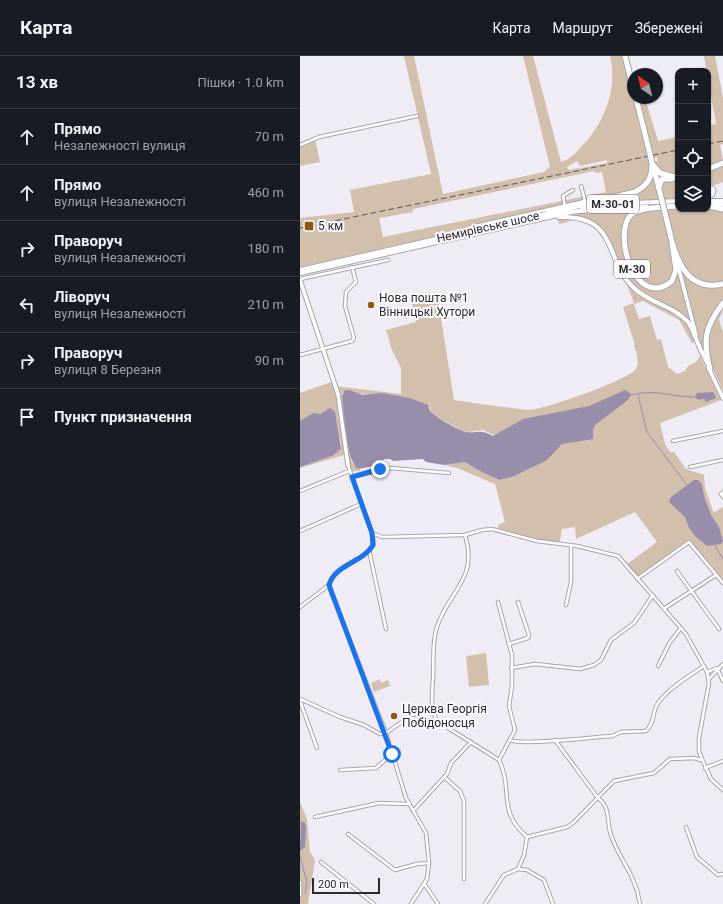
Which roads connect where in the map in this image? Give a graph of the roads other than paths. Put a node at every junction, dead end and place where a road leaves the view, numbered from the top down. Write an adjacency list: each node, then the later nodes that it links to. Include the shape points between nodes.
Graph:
1 (625, 56): 2 (highway)
2 (628, 68)
3 (638, 104): 6 (highway, М-30, bridge)
4 (417, 116): 5 (street, via 319,137)
5 (300, 145)
6 (652, 163): 9 (highway, via 660,173); 12 (highway, М-30); 24 (highway, via 650,180 635,192)
7 (723, 163): 8 (highway)
8 (711, 167)
9 (675, 178)
10 (675, 179): 12 (highway, via 661,180)
11 (581, 186): 19 (street, via 585,201)
12 (659, 188): 26 (highway, М-30, bridge)
13 (573, 190): 19 (street, via 563,196)
14 (723, 200): 16 (main road)
15 (675, 201): 24 (main road, Немирівське шосе / М-30-01, via 596,205)
16 (711, 201)
17 (723, 204): 18 (highway)
18 (711, 205)
19 (565, 206): 25 (street, via 471,227)
20 (675, 206): 22 (highway, М-30)
21 (711, 206): 23 (highway)
22 (663, 207): 24 (main road, Немирівське шосе / М-30-01, via 597,209); 26 (highway, М-30, via 634,212 625,226 627,252 634,273 641,282 654,288 672,281 676,270)
23 (723, 209)
24 (548, 215): 25 (main road, Немирівське шосе / М-30-01); 30 (main road, Немирівське шосе / М-30-01); 35 (main road, via 578,218 598,228 606,237 631,285 638,292 685,320)
25 (454, 235): 29 (main road, Немирівське шосе / М-30-01)
26 (672, 243): 32 (highway, via 680,265 689,276 707,285); 35 (street)
27 (388, 260): 28 (street)
28 (352, 267): 31 (street); 34 (street, via 356,282 346,292 345,306 354,338)
29 (300, 270)
30 (300, 273)
31 (300, 280): 34 (street)
32 (723, 284)
33 (723, 303): 37 (highway, via 706,333 705,351)
34 (323, 349): 36 (street); 42 (street, via 338,394)
35 (702, 352): 37 (street)
36 (300, 355)
37 (710, 370): 38 (street)
38 (723, 398)
39 (723, 431): 40 (street)
40 (673, 442)
41 (723, 460): 43 (street)
42 (348, 465): 44 (street)
43 (690, 467)
44 (349, 471): 46 (street); 47 (street)
45 (449, 473): 46 (street, via 390,468)
46 (352, 477): 50 (street)
47 (300, 491)
48 (723, 492): 49 (street)
49 (723, 497)
50 (361, 504): 51 (street); 52 (street)
51 (300, 531)
52 (372, 533): 53 (street, via 382,537); 55 (street, via 373,543)
53 (465, 535): 54 (street, via 492,529 537,541); 81 (street, via 469,554 466,573 449,601 436,631 432,698)
54 (571, 546): 58 (street, via 618,556); 65 (street, via 571,582)
55 (369, 550): 60 (street, via 340,570); 69 (street)
56 (677, 571): 61 (street)
57 (716, 575): 58 (street, via 689,542); 59 (street); 61 (street)
58 (637, 579): 62 (street)
59 (723, 582)
60 (329, 585): 66 (street); 85 (street)
61 (691, 592): 67 (street); 70 (street)
62 (652, 595): 67 (street); 75 (street, via 630,628 611,640 601,660 594,665 580,668 535,664)
63 (498, 602): 71 (street)
64 (518, 602): 71 (street, via 529,635 528,638)
65 (566, 605)
66 (300, 607)
67 (665, 608): 68 (street)
68 (681, 628): 73 (street, via 670,642); 74 (street, via 694,645)
69 (386, 629)
70 (719, 629)
71 (509, 644): 75 (street, via 512,655)
72 (723, 664): 76 (street)
73 (658, 666)
74 (704, 666): 77 (street); 87 (street, via 687,677 659,702 646,731)
75 (511, 668): 86 (street, via 510,706 515,730)
76 (717, 668): 77 (street); 78 (street); 79 (street)
77 (707, 672): 78 (street)
78 (709, 679): 90 (street)
79 (723, 682)
80 (300, 700): 85 (street, via 364,725 380,734); 89 (street)
81 (434, 713): 82 (street); 83 (street)
82 (428, 719): 83 (street); 85 (street, via 410,718)
83 (438, 721): 88 (street)
84 (385, 727): 85 (street)
85 (386, 733): 91 (street)
86 (510, 740): 87 (street); 93 (street)
87 (555, 740): 100 (street)
88 (471, 742): 93 (street); 98 (street, via 451,763)
89 (317, 748)
90 (699, 752): 92 (street); 94 (street)
91 (392, 754): 97 (street, via 376,768); 101 (street)
92 (694, 758): 94 (street); 100 (street, via 670,759 654,773 614,781)
93 (499, 760): 106 (street, via 506,781 508,814 517,829)
94 (701, 760): 96 (street)
95 (723, 761): 96 (street)
96 (705, 768): 99 (street, via 713,781)
97 (340, 770)
98 (444, 778): 102 (street); 111 (street, via 460,791 464,801)
99 (723, 790)
100 (598, 798): 106 (street, via 566,827); 120 (street, via 607,808 610,832 637,886)
101 (409, 804): 102 (street); 103 (street, via 379,803)
102 (413, 811): 108 (street, via 425,830)
103 (315, 817)
104 (686, 827): 110 (street, via 697,857 718,875)
105 (348, 834): 108 (street, via 395,870)
106 (526, 837): 109 (street, via 524,855)
107 (321, 862): 115 (street)
108 (429, 863): 113 (street)
109 (518, 869): 118 (street, via 504,874); 119 (street, via 527,870 544,880)
110 (723, 874)
111 (464, 879)
112 (300, 882): 114 (street)
113 (425, 885): 116 (street); 117 (street)
114 (300, 895)
115 (374, 904)
116 (411, 904)
117 (438, 904)
118 (485, 904)
119 (553, 904)
120 (640, 904)

